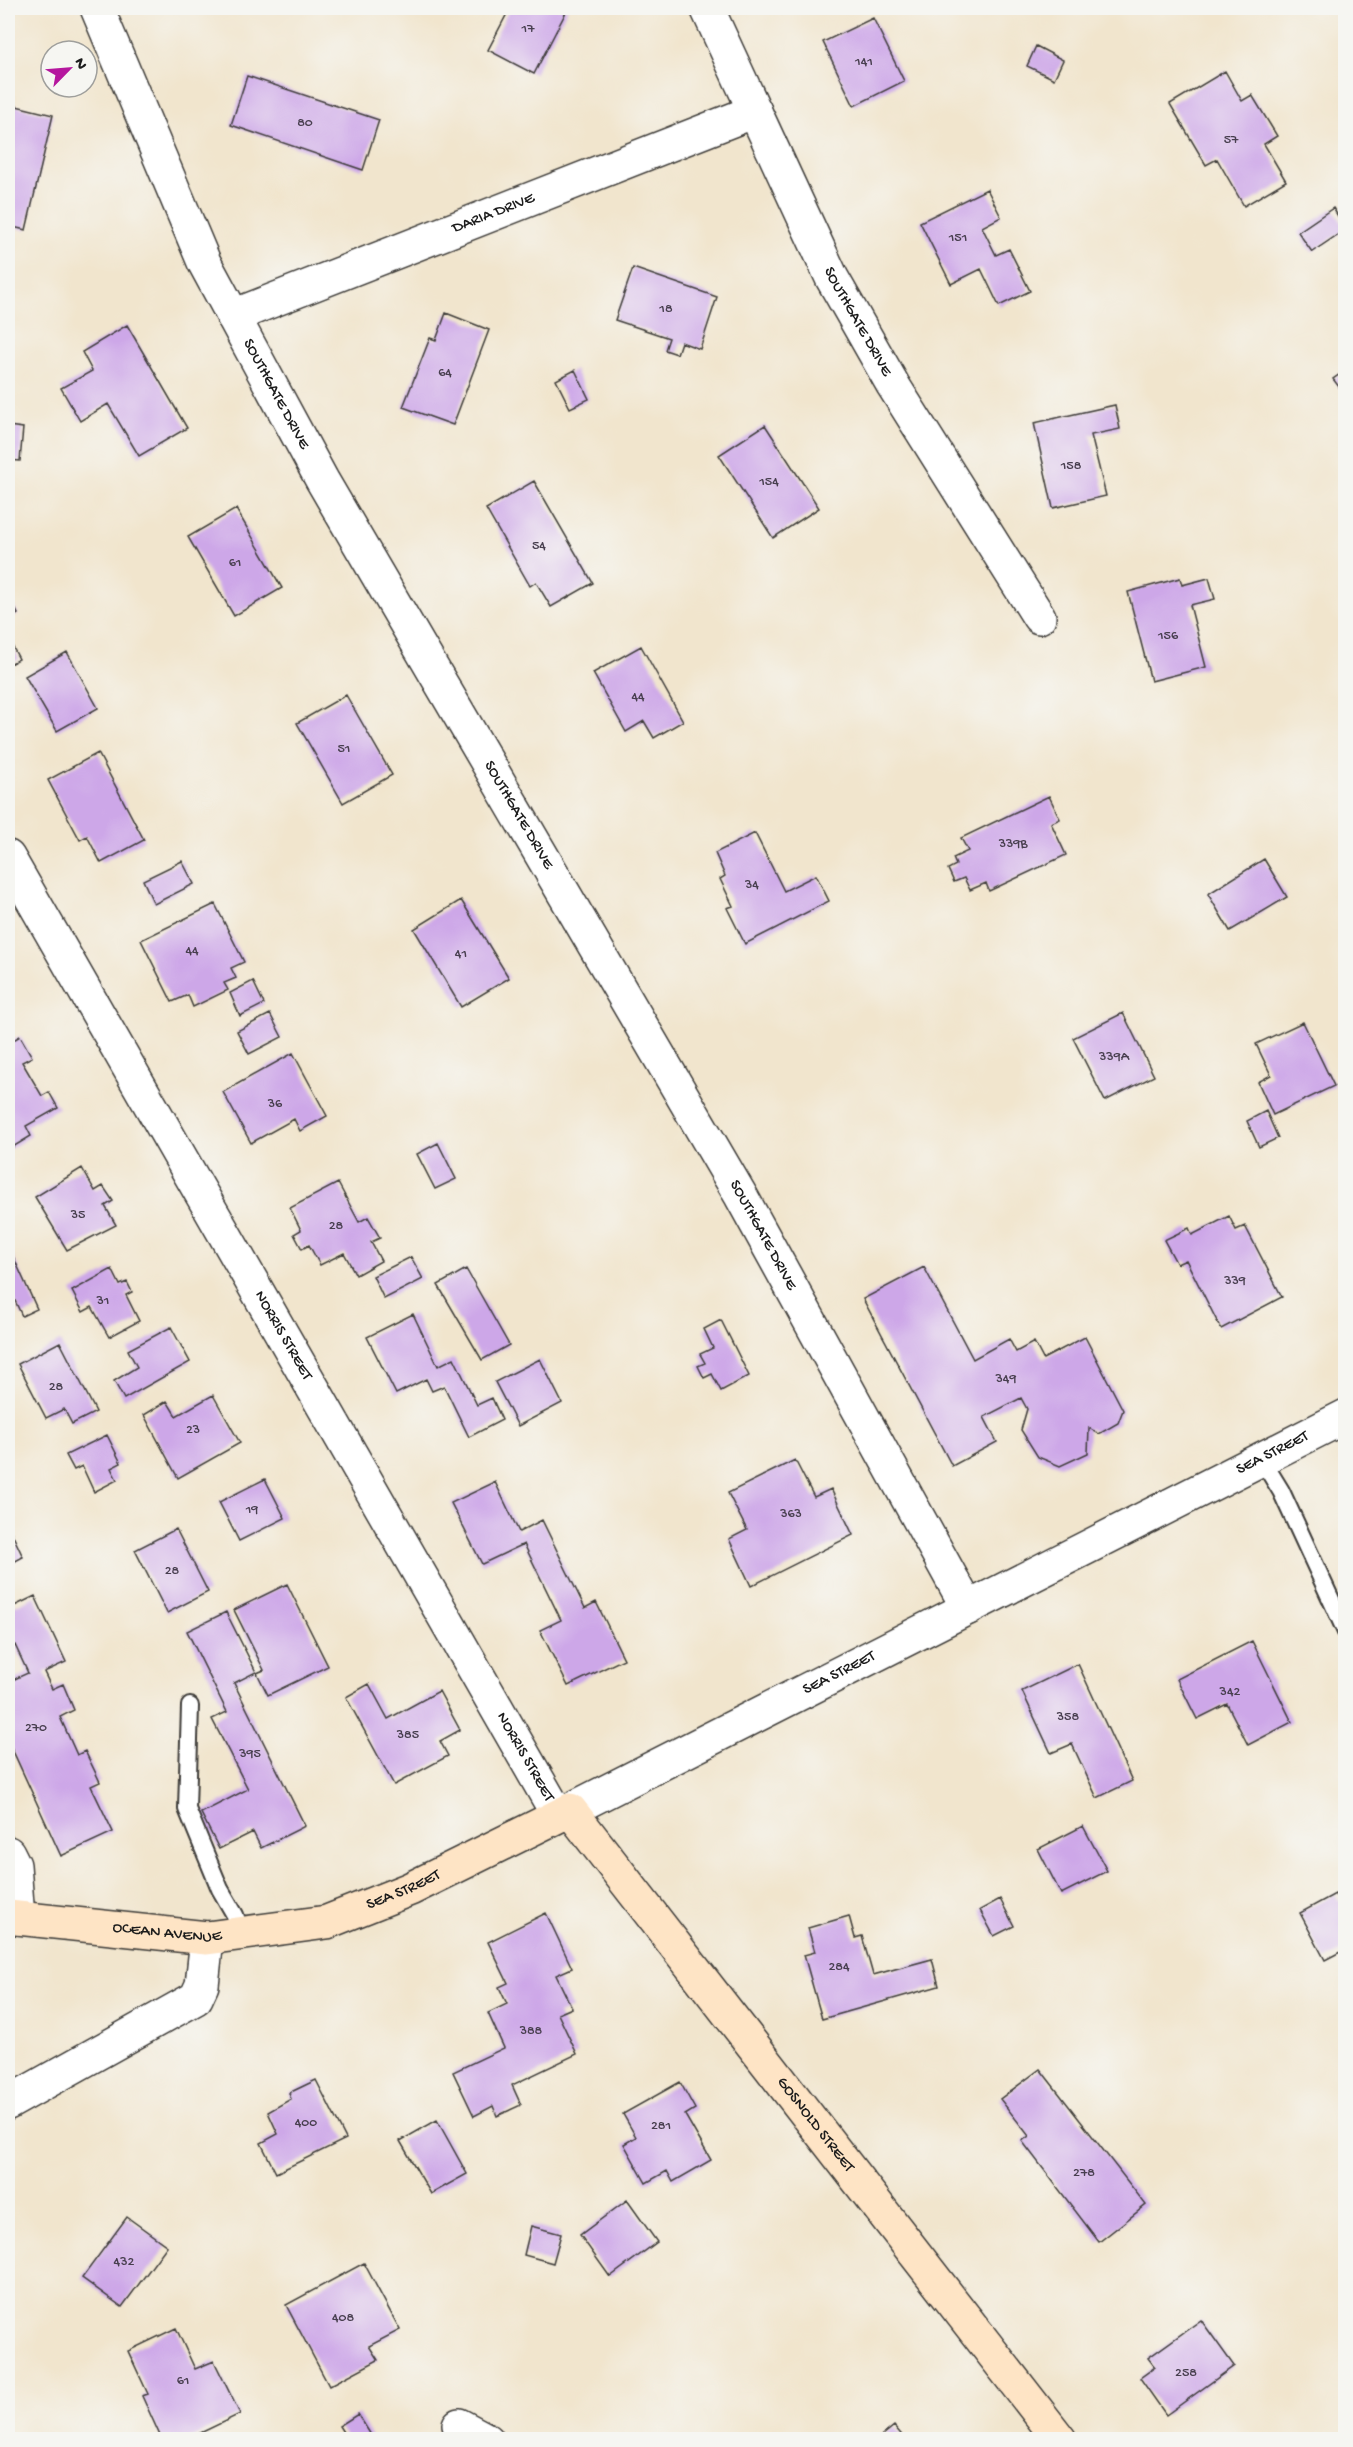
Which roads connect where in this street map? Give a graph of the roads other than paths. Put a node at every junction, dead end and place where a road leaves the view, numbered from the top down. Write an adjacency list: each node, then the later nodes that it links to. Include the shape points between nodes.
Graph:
1 (97, 8): 4 (street, SOUTHGATE DRIVE, via 204,262)
2 (707, 8): 3 (street, SOUTHGATE DRIVE)
3 (755, 111): 4 (street, DARIA DRIVE); 5 (street, SOUTHGATE DRIVE, via 832,278 893,385)
4 (233, 316): 9 (street, SOUTHGATE DRIVE, via 327,490 741,1196)
5 (1039, 617)
6 (8, 857): 12 (street, NORRIS STREET)
7 (1346, 1416): 8 (street, SEA STREET)
8 (1262, 1460): 9 (street, SEA STREET); 10 (lane, via 1281,1491)
9 (968, 1608): 12 (street, SEA STREET)
10 (1346, 1632)
11 (190, 1707): 16 (lane, via 187,1809)
12 (564, 1813): 15 (main road, SEA STREET, via 410,1889); 19 (main road, GOSNOLD STREET)
13 (8, 1853): 14 (street, via 14,1865)
14 (13, 1918): 17 (main road, OCEAN AVENUE)
15 (327, 1922): 16 (main road, OCEAN AVENUE)
16 (242, 1935): 17 (main road, OCEAN AVENUE)
17 (207, 1938): 18 (street, via 202,1985 196,1998)
18 (8, 2103)
19 (1060, 2439)

